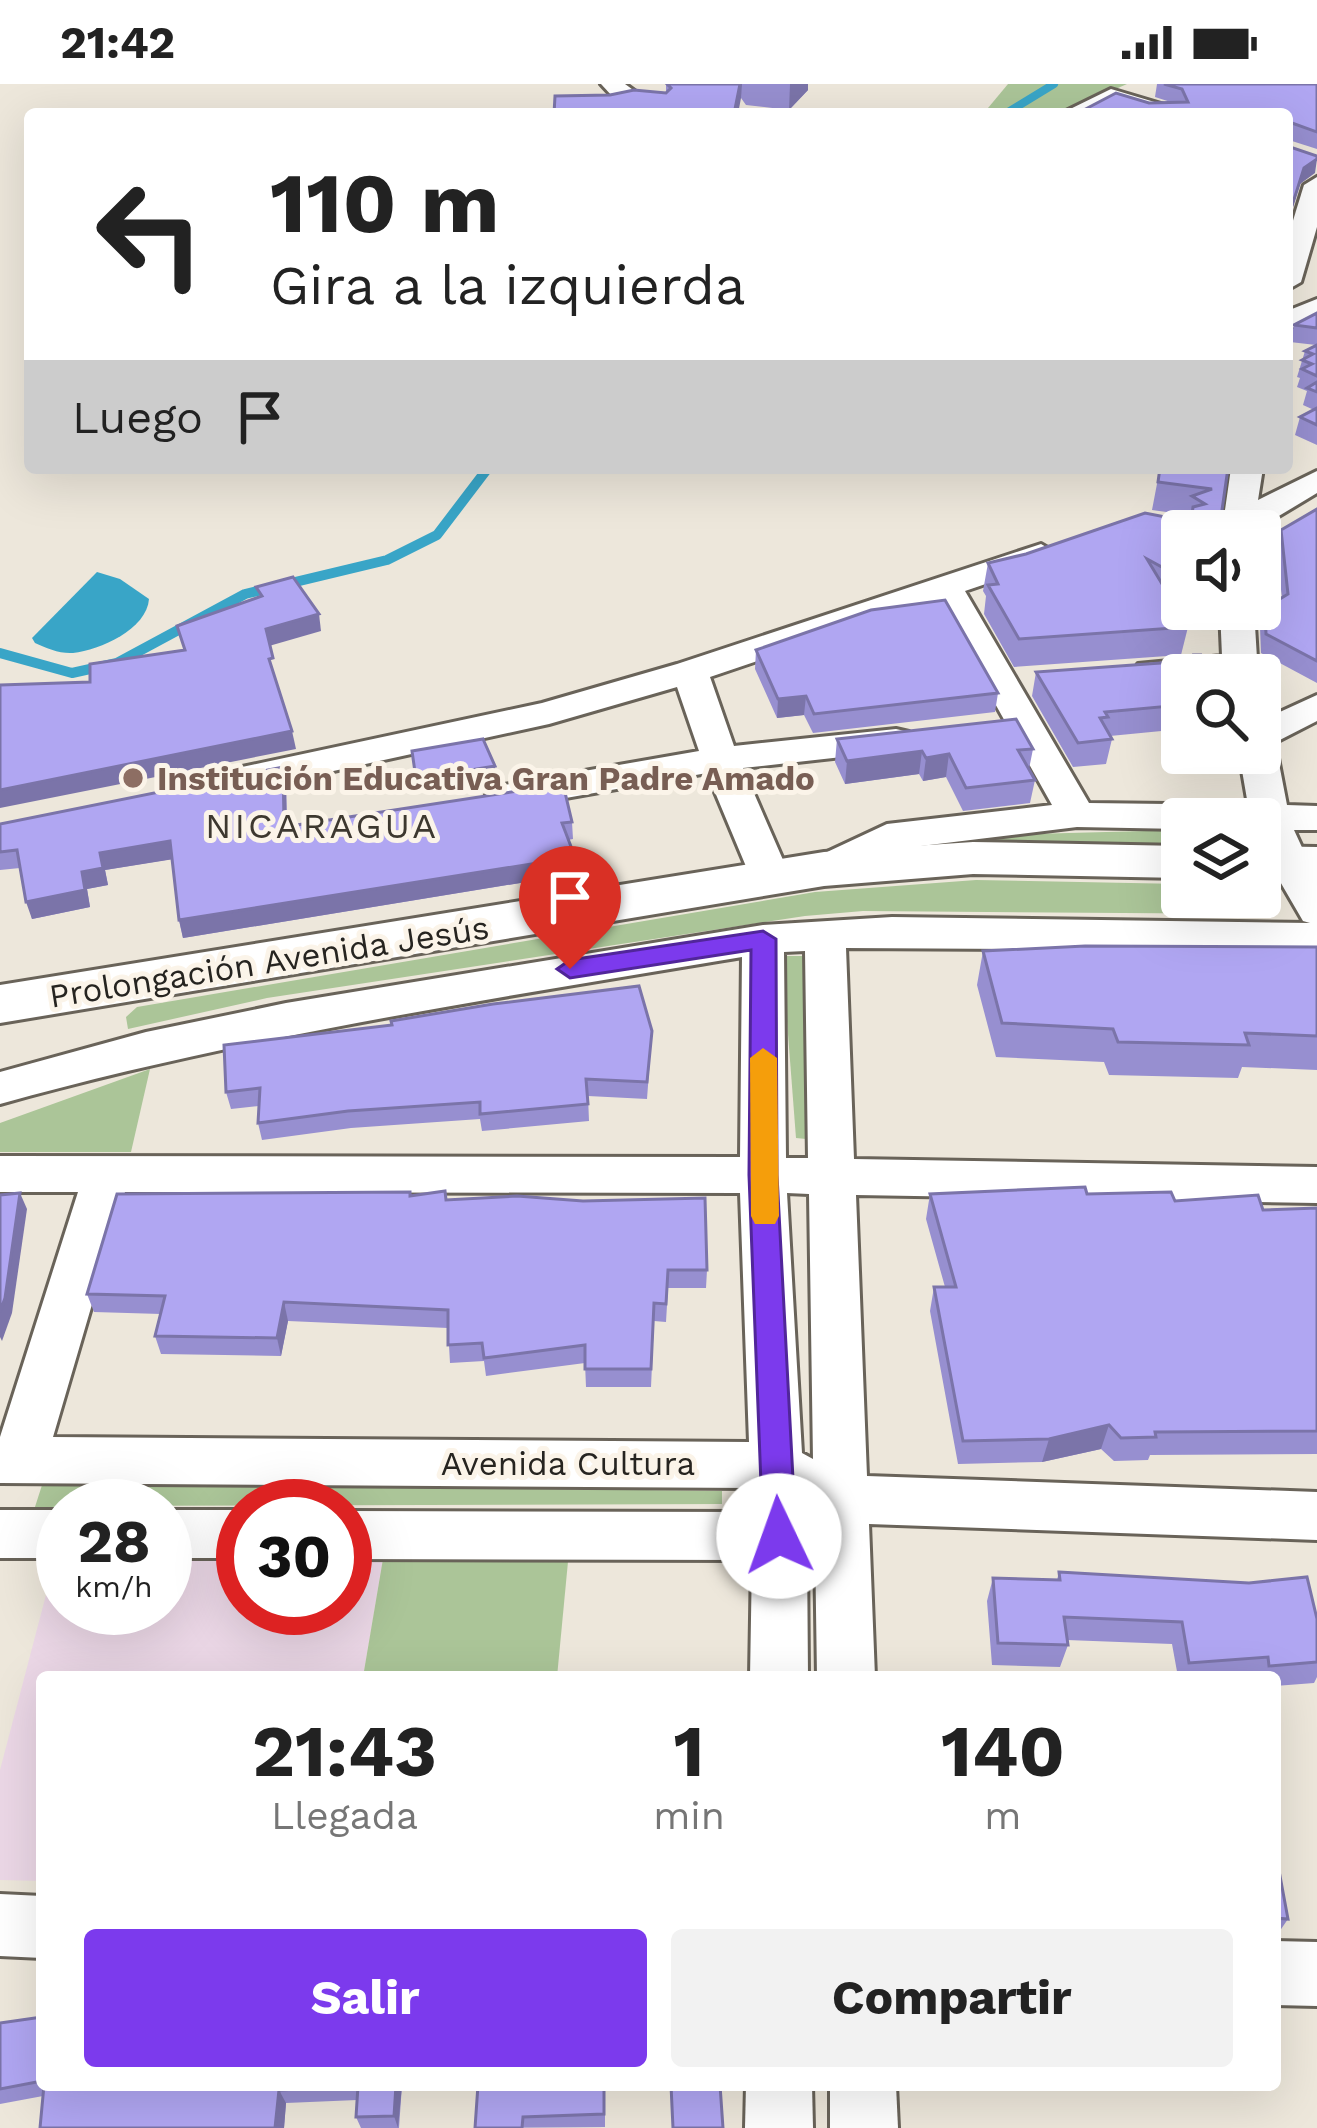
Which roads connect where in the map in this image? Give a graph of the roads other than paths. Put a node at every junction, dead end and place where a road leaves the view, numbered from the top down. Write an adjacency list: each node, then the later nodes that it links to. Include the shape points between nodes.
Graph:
1 (612, 84): 4 (street)
2 (1138, 84): 3 (street)
3 (1111, 96): 5 (street); 6 (street)
4 (640, 108)
5 (1085, 108)
6 (1150, 108)
7 (1317, 185): 8 (street)
8 (1293, 263)
9 (1246, 474): 11 (street)
10 (1317, 480): 12 (street)
11 (1241, 510)
12 (1268, 510)
13 (1071, 545): 14 (street)
14 (944, 585): 15 (street); 19 (street)
15 (690, 672): 25 (street); 27 (street, via 478,731)
16 (1161, 673): 17 (street)
17 (1120, 674)
18 (1049, 680): 19 (street)
19 (1002, 683): 21 (street)
20 (1317, 706): 22 (street)
21 (1024, 725): 23 (street); 29 (street)
22 (1281, 725)
23 (977, 730)
24 (930, 736): 25 (street)
25 (720, 759): 28 (street); 34 (street)
26 (1263, 774): 31 (street)
27 (200, 788)
28 (475, 802)
29 (1077, 814): 31 (street); 33 (street, via 887,837)
30 (1317, 818): 31 (street)
31 (1282, 852): 35 (street)
32 (1161, 862): 33 (main road, Prolongación Avenida Jesús, via 973,858)
33 (824, 869): 34 (main road, Prolongación Avenida Jesús)
34 (770, 876): 39 (main road, Prolongación Avenida Jesús)
35 (1317, 911)
36 (825, 935): 37 (street); 38 (street); 44 (street)
37 (1317, 938)
38 (763, 939): 40 (street, via 286,1018); 43 (street)
39 (0, 1004)
40 (0, 1088)
41 (107, 1173): 42 (street); 43 (street); 46 (street)
42 (0, 1174)
43 (763, 1175): 44 (street); 47 (street)
44 (832, 1176): 45 (street); 48 (street)
45 (1317, 1185)
46 (10, 1460): 47 (street, Avenida Cultura)
47 (776, 1465): 48 (street, Avenida Cultura); 53 (street)
48 (839, 1499): 49 (street); 53 (street); 55 (street)
49 (1317, 1516)
50 (0, 1534): 51 (street)
51 (36, 1534)
52 (372, 1535): 53 (street)
53 (779, 1536): 54 (street)
54 (779, 1671)
55 (846, 1671)
56 (0, 1925): 57 (street)
57 (36, 1927)
58 (1281, 1973): 59 (street)
59 (1317, 1974)
60 (779, 2091): 62 (street)
61 (862, 2091): 63 (street)
62 (779, 2128)
63 (864, 2128)

